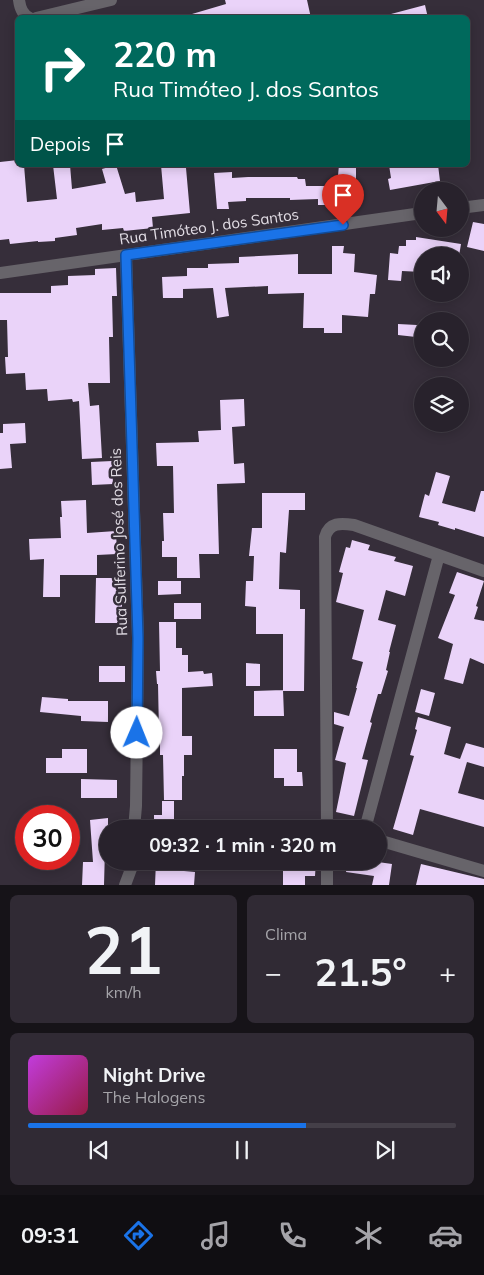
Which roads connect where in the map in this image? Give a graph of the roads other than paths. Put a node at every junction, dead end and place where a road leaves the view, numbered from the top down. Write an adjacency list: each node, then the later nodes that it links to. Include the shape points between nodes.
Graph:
1 (19, 0): 3 (street)
2 (112, 0): 4 (street)
3 (25, 15)
4 (49, 15)
5 (484, 205): 6 (street)
6 (469, 207)
7 (414, 215): 8 (street, Rua Timóteo J. dos Santos)
8 (126, 255): 9 (street, Rua Timóteo J. dos Santos); 12 (street, Rua Sulferino José dos Reis, via 138,638)
9 (0, 273)
10 (440, 555): 11 (street); 13 (street, via 354,525 339,523 327,530); 14 (street)
11 (484, 571)
12 (135, 820)
13 (327, 820)
14 (367, 820)
15 (387, 843): 18 (street)
16 (131, 870): 19 (street)
17 (327, 870): 20 (street)
18 (484, 870)
19 (125, 885)
20 (327, 885)

